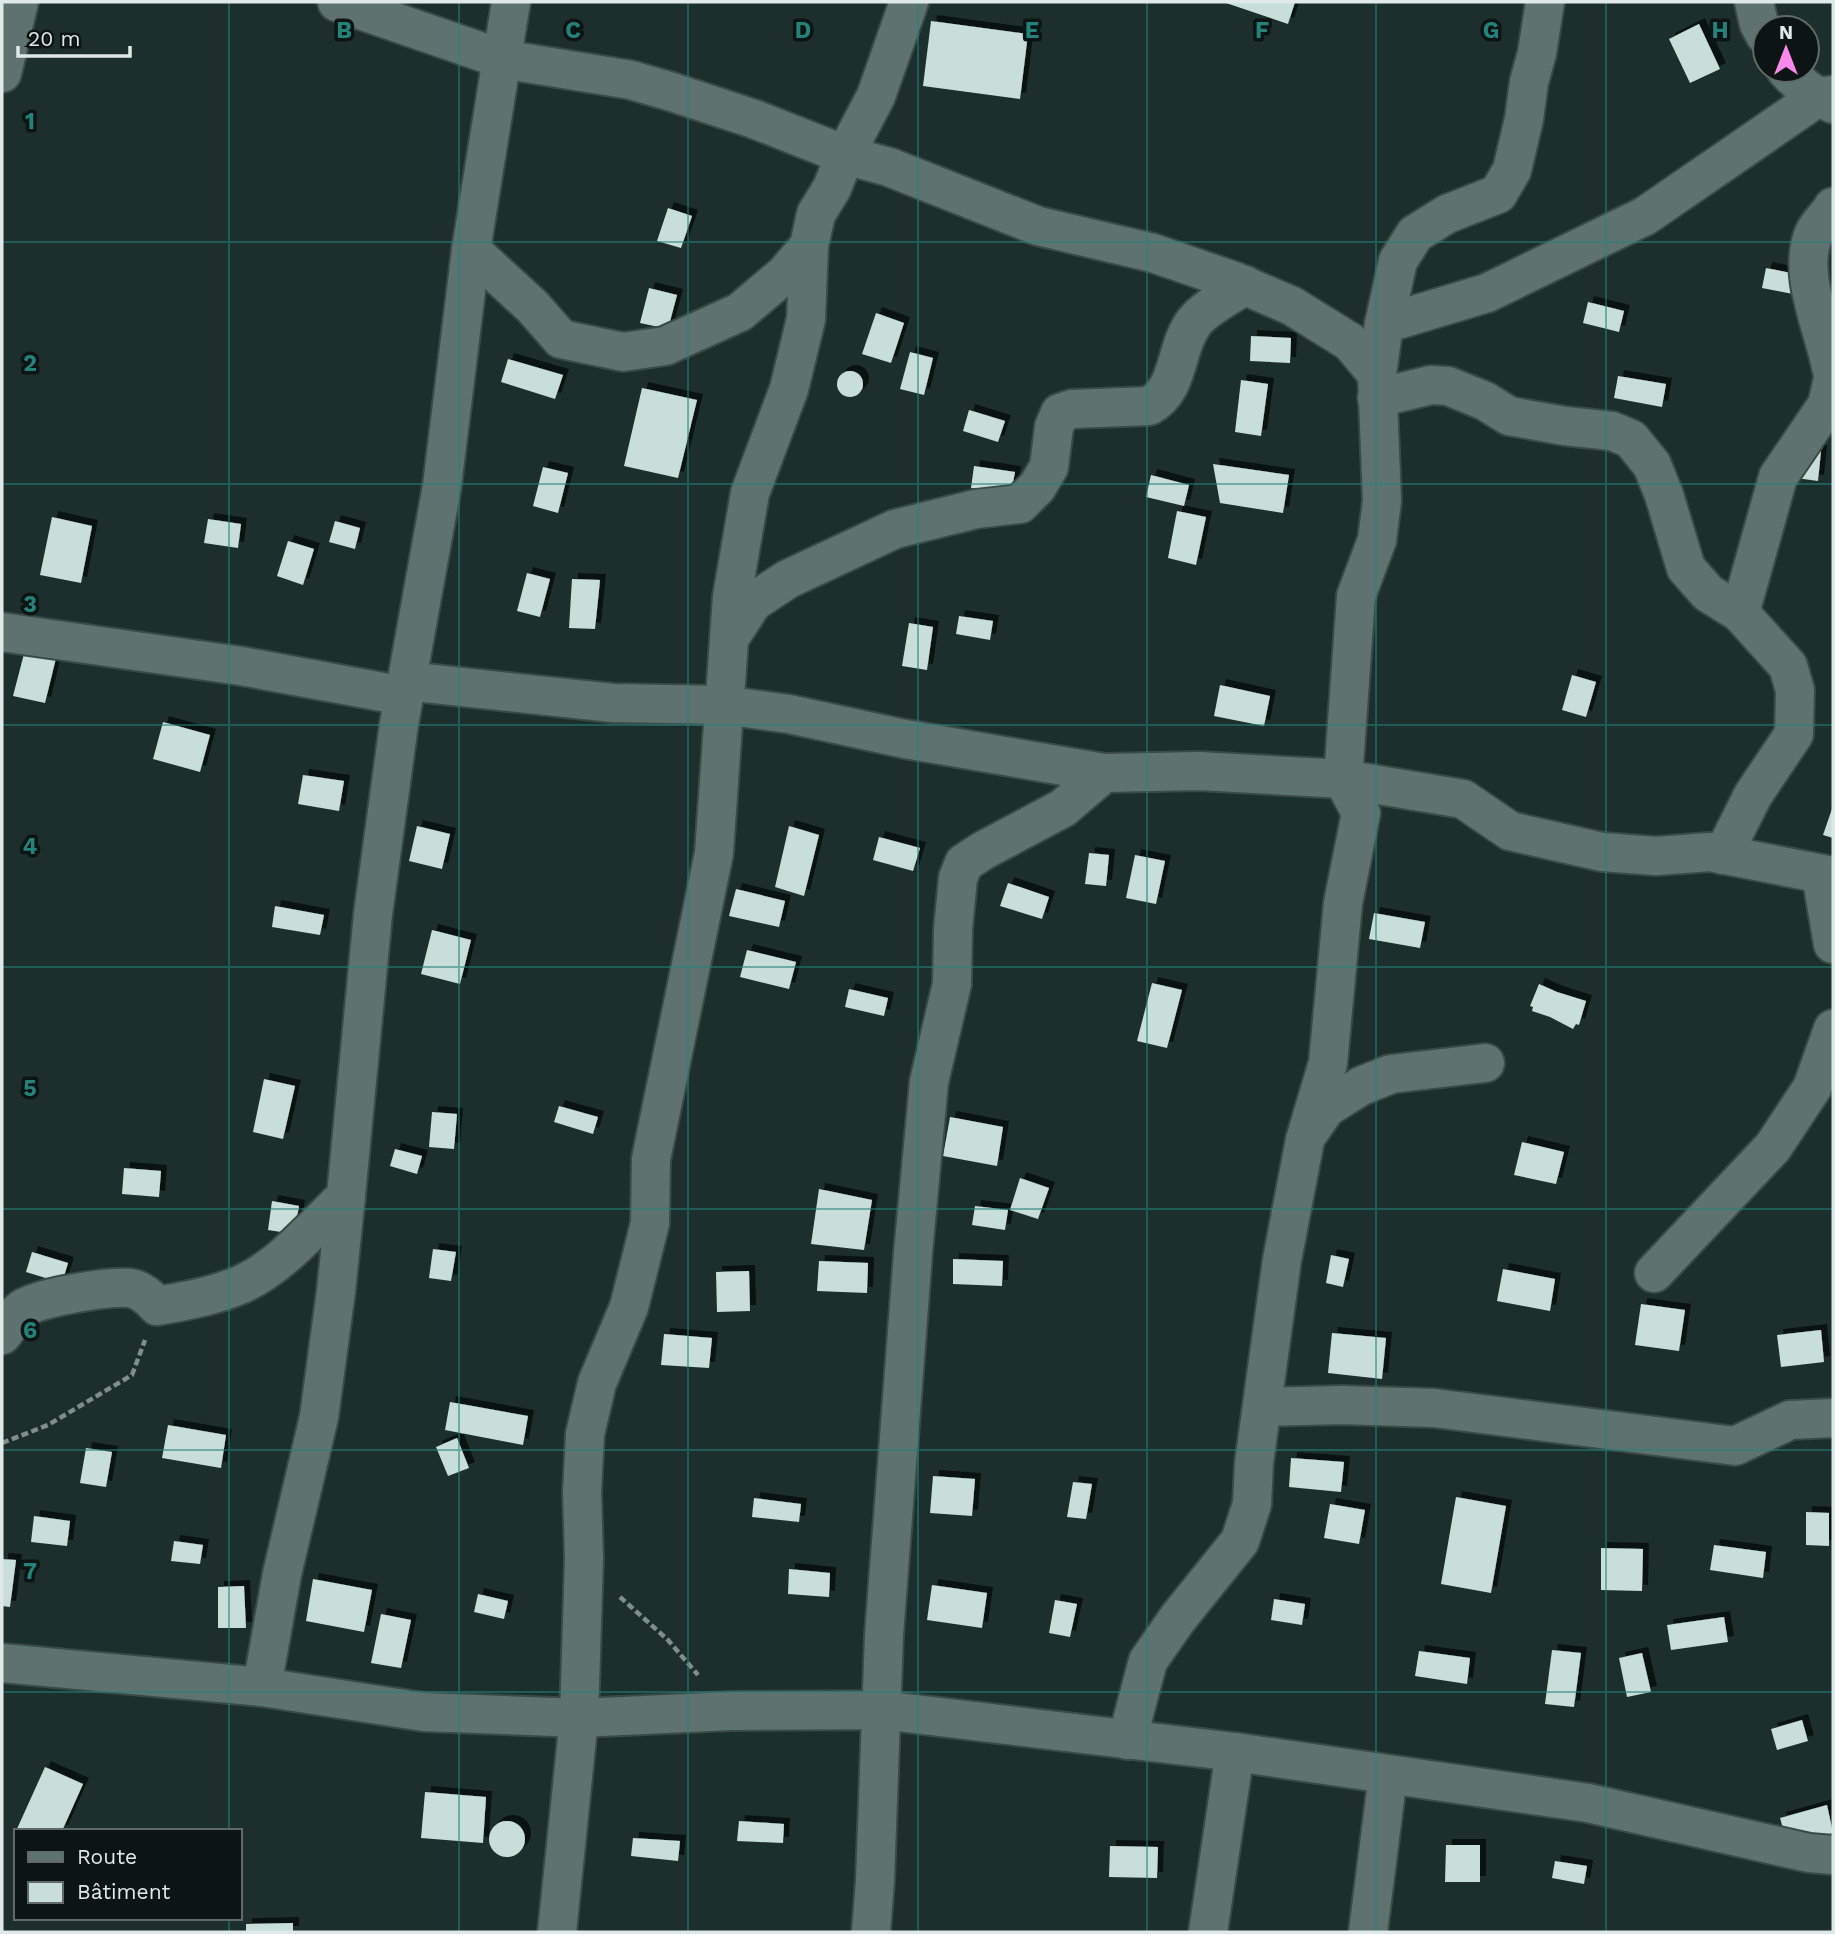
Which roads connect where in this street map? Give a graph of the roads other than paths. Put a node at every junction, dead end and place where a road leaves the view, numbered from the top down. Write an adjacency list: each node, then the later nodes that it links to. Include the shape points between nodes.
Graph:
1 (19, 2): 7 (street)
2 (337, 2): 6 (street)
3 (511, 2): 6 (street)
4 (909, 2): 10 (street, via 876,96)
5 (1545, 2): 15 (street, via 1513,170 1498,194 1447,214 1415,234 1398,261)
6 (502, 59): 10 (street, via 631,80 754,120); 13 (street)
7 (2, 73)
8 (1799, 84): 9 (street)
9 (1828, 99): 15 (street, via 1645,216 1487,293)
10 (833, 163): 12 (street); 14 (street, via 889,167 1038,226 1153,253)
11 (1833, 207): 16 (street, via 1814,231 1809,256 1812,298)
12 (809, 246): 13 (street, via 785,274 740,312 666,346 623,352 561,339); 20 (street, via 806,319 789,389 750,493)
13 (471, 250): 21 (street, via 442,486)
14 (1245, 285): 17 (street, via 1292,306 1350,342); 20 (street, via 1196,320 1159,401 1149,406 1060,413 1049,467 1020,505 976,509 895,529 788,579 753,602)
15 (1384, 324): 17 (street)
16 (1832, 363): 18 (street, via 1827,405 1778,477)
17 (1377, 386): 18 (street, via 1448,386 1509,416 1612,430 1631,439 1652,465 1686,568 1708,593); 24 (street, via 1382,501 1377,540 1356,596)
18 (1740, 612): 25 (street, via 1788,666 1795,690 1794,734 1753,795)
19 (2, 632): 21 (street)
20 (729, 639): 22 (street)
21 (405, 689): 22 (street, via 613,703); 31 (street, via 373,914)
22 (723, 705): 23 (street); 39 (street, via 714,853 651,1159 650,1223 629,1307 597,1383 585,1434)
23 (1104, 773): 24 (street, via 1199,771); 38 (street, via 1063,808 964,863 958,878 952,984 929,1082 913,1253)
24 (1343, 779): 25 (street, via 1464,799 1510,831 1602,852); 30 (street, via 1360,813 1343,902 1328,1063)
25 (1723, 855): 26 (street)
26 (1827, 875): 27 (street)
27 (1833, 944)
28 (1833, 1028): 32 (street, via 1812,1088 1773,1147)
29 (1485, 1063): 30 (street, via 1391,1074 1360,1086 1326,1108)
30 (1307, 1135): 34 (street, via 1282,1260)
31 (345, 1196): 33 (street, via 267,1269 242,1284 157,1306 132,1288 46,1300 21,1310); 37 (street, via 320,1417 282,1574)
32 (1654, 1273)
33 (2, 1335)
34 (1263, 1407): 35 (street, via 1434,1408 1735,1446 1790,1420); 40 (street, via 1252,1504 1240,1541 1149,1661)
35 (1833, 1418)
36 (2, 1663): 37 (street)
37 (262, 1687): 39 (street, via 424,1712)
38 (881, 1710): 39 (street); 40 (street); 45 (street)
39 (579, 1718): 44 (street)
40 (1127, 1740): 41 (street)
41 (1235, 1752): 42 (street); 46 (street)
42 (1388, 1775): 43 (street, via 1588,1803); 47 (street)
43 (1833, 1855)
44 (557, 1932)
45 (871, 1932)
46 (1208, 1932)
47 (1368, 1932)

